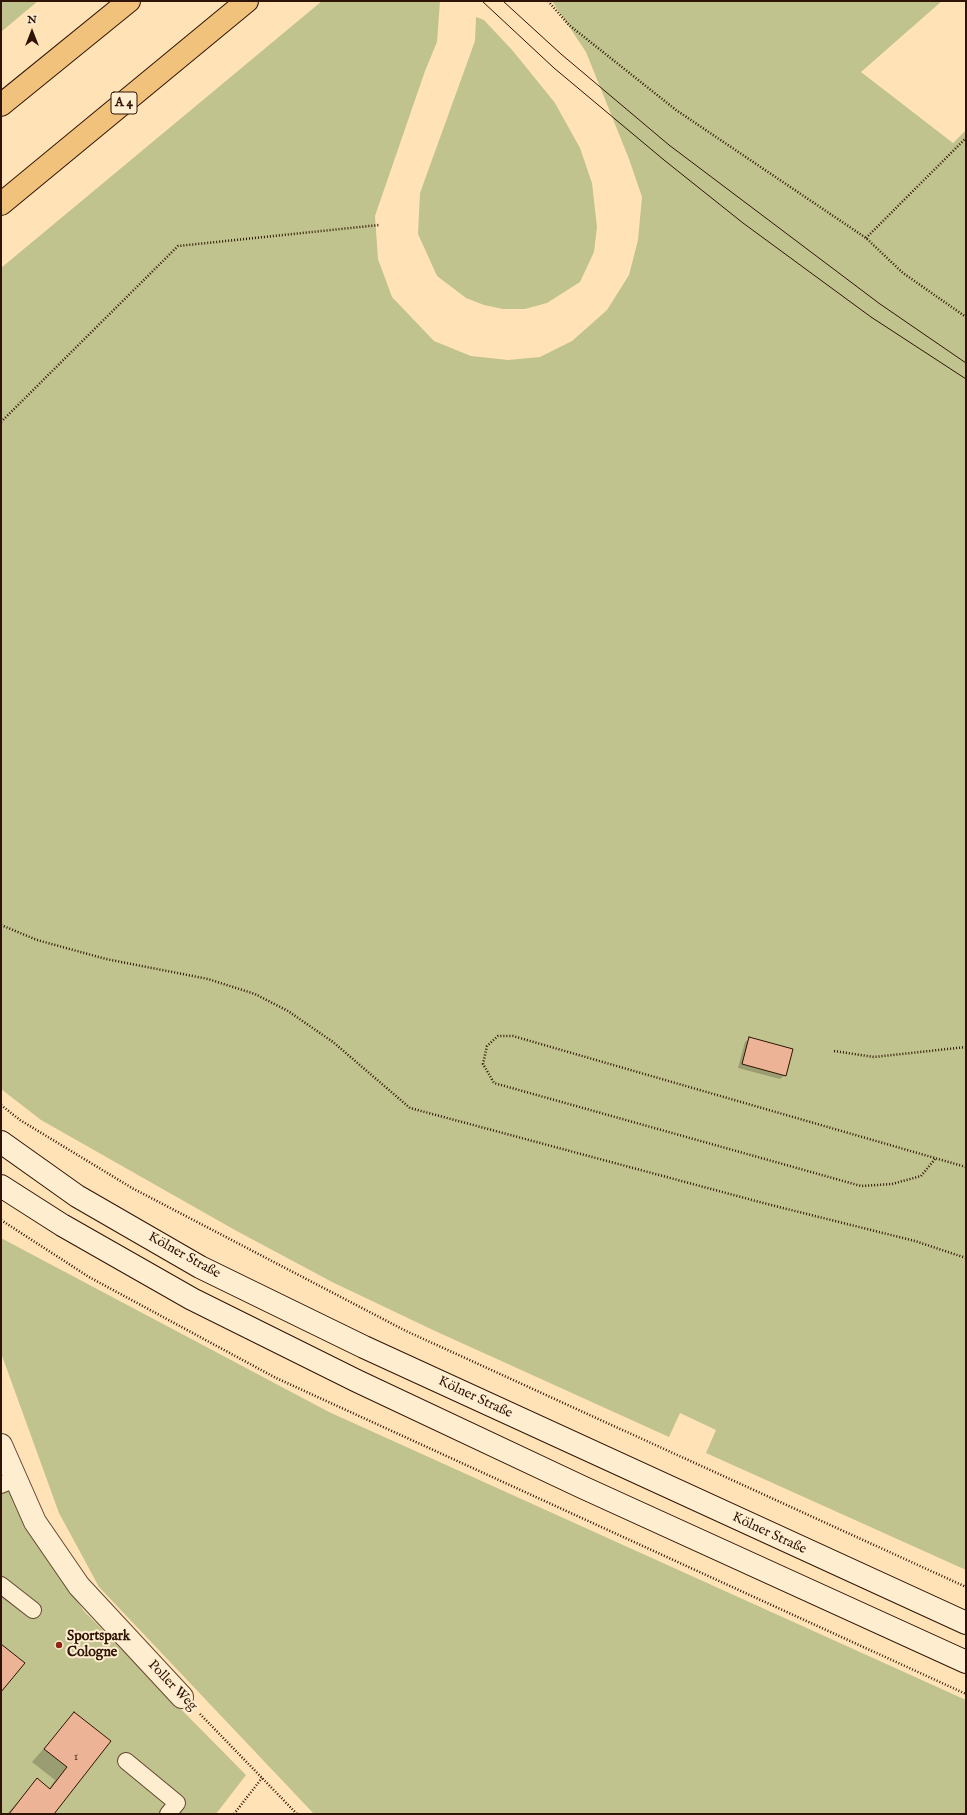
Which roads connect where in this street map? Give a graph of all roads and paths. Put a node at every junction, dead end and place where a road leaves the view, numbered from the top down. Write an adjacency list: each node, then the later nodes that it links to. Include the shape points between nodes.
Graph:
1 (129, 1): 4 (highway)
2 (247, 1): 6 (highway, A 4)
3 (548, 1): 8 (path, via 569,25 676,110)
4 (1, 105)
5 (966, 138): 8 (path)
6 (1, 204)
7 (379, 225): 10 (path, via 178,246)
8 (866, 238): 9 (path, via 903,273)
9 (966, 317)
10 (1, 422)
11 (1, 925): 19 (path, via 37,940 106,959 208,979 255,994 288,1011 333,1042 410,1108 915,1241)
12 (966, 1047): 13 (path, via 874,1057)
13 (834, 1051)
14 (1, 1105): 23 (path, via 20,1120 132,1188 406,1332)
15 (1, 1142): 25 (main road, Kölner Straße, via 77,1196 200,1267 422,1374)
16 (935, 1159): 16 (path, via 513,1036 498,1036 487,1046 483,1064 494,1083 861,1186 892,1184 921,1176); 17 (path)
17 (966, 1167)
18 (1, 1186): 26 (main road, via 62,1225 192,1299 343,1374 582,1487)
19 (966, 1258)
20 (1, 1445): 21 (main road, Poller Weg)
21 (8, 1482): 27 (main road, Poller Weg, via 78,1586)
22 (1, 1585): 24 (lane)
23 (966, 1587)
24 (33, 1610)
25 (966, 1623)
26 (966, 1662)
27 (182, 1697): 29 (path, Poller Weg)
28 (126, 1762): 30 (lane, via 177,1803)
29 (262, 1778): 31 (path); 32 (path, Poller Weg)
30 (168, 1814)
31 (234, 1814)
32 (297, 1814)

